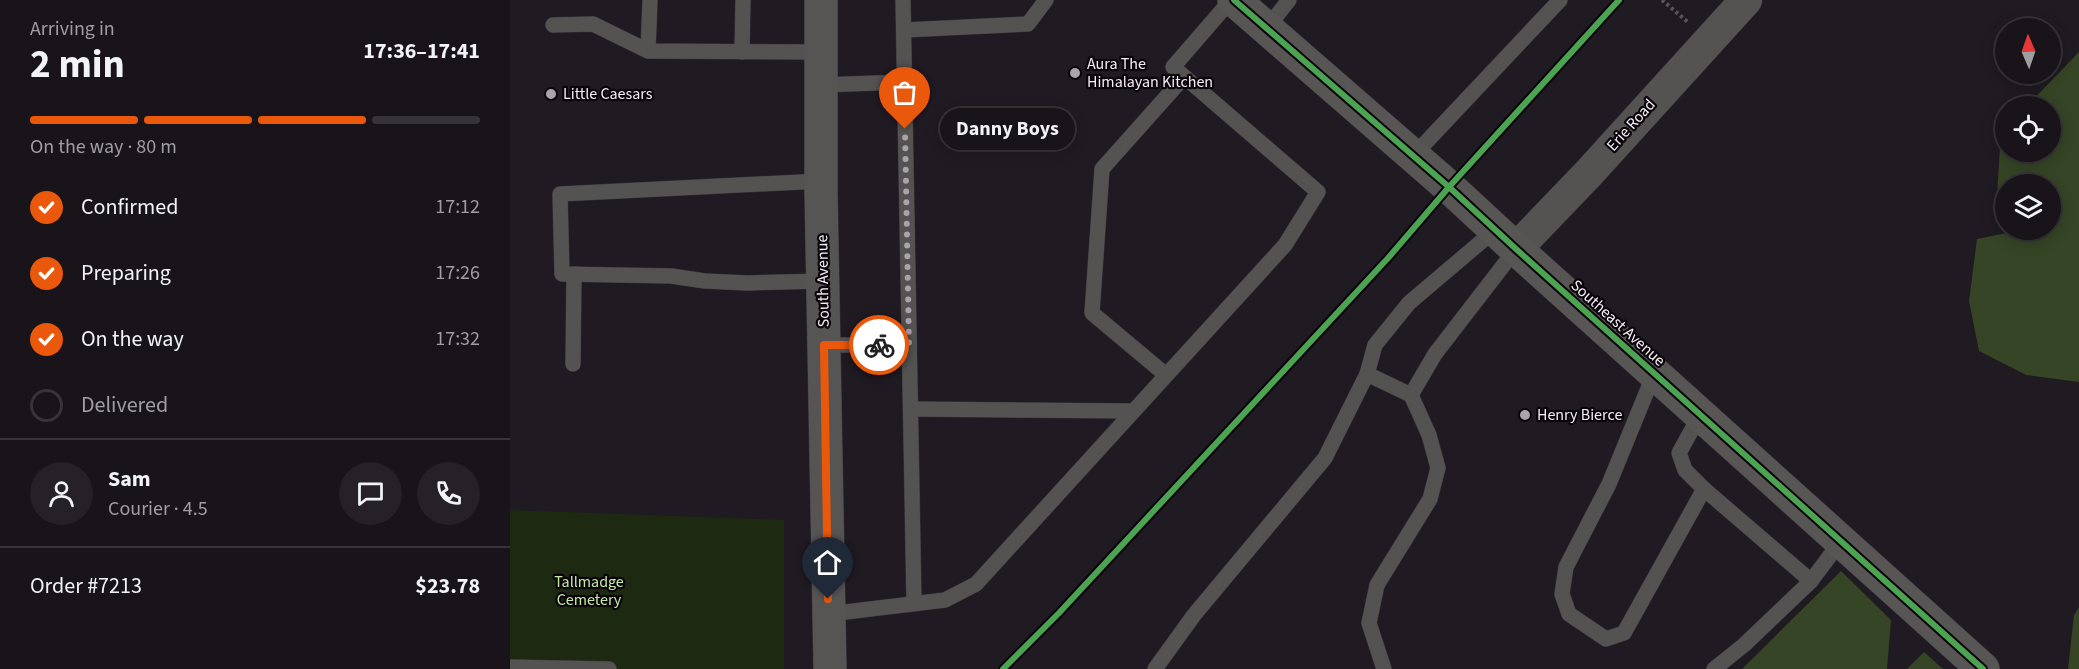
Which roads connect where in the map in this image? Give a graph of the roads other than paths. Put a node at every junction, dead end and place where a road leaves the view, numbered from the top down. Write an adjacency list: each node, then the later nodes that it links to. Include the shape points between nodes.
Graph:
1 (650, 0): 13 (lane)
2 (742, 0): 14 (lane)
3 (821, 0): 15 (main road, South Avenue)
4 (903, 0): 12 (lane)
5 (1046, 0): 12 (lane, via 1028,24)
6 (1232, 0): 11 (street, Southeast Avenue); 16 (lane, via 1173,67)
7 (1289, 0): 11 (lane)
8 (1560, 0): 19 (lane)
9 (1746, 0): 21 (street, Erie Road, via 1588,174)
10 (553, 25): 13 (lane, via 593,24)
11 (1266, 29): 19 (street, Southeast Avenue)
12 (904, 30): 17 (lane)
13 (648, 51): 14 (lane)
14 (742, 52): 15 (lane)
15 (821, 52): 18 (main road, South Avenue)
16 (1184, 77): 29 (lane, via 1102,169 1092,313); 29 (lane, via 1318,192 1285,245)
17 (904, 82): 18 (lane); 25 (lane)
18 (821, 85): 20 (main road, South Avenue)
19 (1413, 156): 21 (street, Southeast Avenue)
20 (821, 181): 22 (lane, via 560,194 562,274); 23 (main road, South Avenue)
21 (1505, 240): 27 (lane, via 1409,303 1376,345); 28 (street, Southeast Avenue); 30 (lane)
22 (574, 274): 23 (lane, via 671,276 747,283); 26 (lane)
23 (823, 281): 24 (main road, South Avenue)
24 (824, 345): 25 (lane); 38 (main road, South Avenue)
25 (909, 345): 31 (lane)
26 (573, 364)
27 (1367, 374): 30 (lane); 43 (lane, via 1325,458 1194,615)
28 (1654, 374): 33 (street, Southeast Avenue); 34 (lane, via 1609,484 1566,567 1562,594 1569,614 1605,639 1624,633)
29 (1167, 375): 32 (lane)
30 (1411, 395): 39 (lane, via 1429,435 1438,468 1430,499 1377,585 1369,623)
31 (911, 409): 32 (lane); 37 (lane)
32 (1133, 411): 37 (lane, via 976,584 945,600)
33 (1700, 415): 34 (lane, via 1679,453 1685,470); 35 (street, Southeast Avenue)
34 (1704, 489): 36 (lane)
35 (1840, 541): 36 (lane); 46 (street, Southeast Avenue)
36 (1811, 581): 45 (lane)
37 (914, 603): 38 (lane)
38 (829, 614): 42 (main road, South Avenue)
39 (1382, 662): 44 (lane)
40 (510, 667): 41 (lane)
41 (609, 669)
42 (830, 669)
43 (1155, 669)
44 (1368, 669)
45 (1714, 669)
46 (1983, 669)

